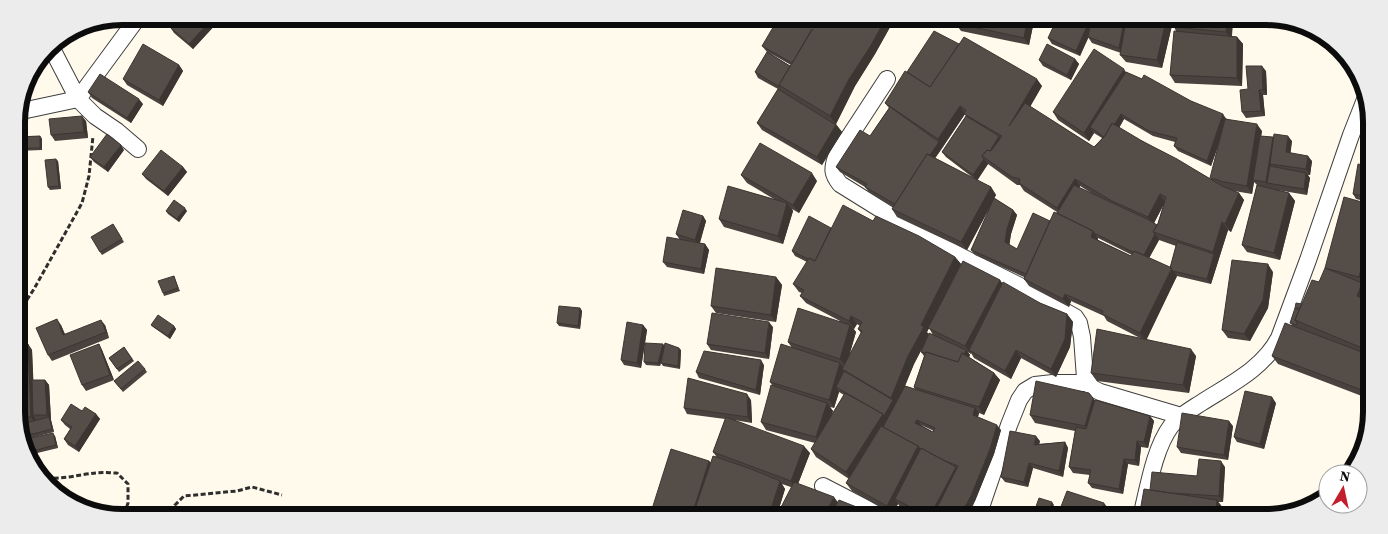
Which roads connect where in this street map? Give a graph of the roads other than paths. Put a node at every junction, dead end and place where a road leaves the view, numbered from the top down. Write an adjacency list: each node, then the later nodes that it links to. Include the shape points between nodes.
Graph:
1 (132, 25): 4 (street)
2 (54, 52): 4 (street)
3 (887, 79): 8 (street, via 836,157 834,177 840,184 914,230 1075,317 1082,337)
4 (78, 99): 6 (street); 7 (street)
5 (1362, 108): 9 (street, via 1275,346 1257,366)
6 (26, 110)
7 (138, 149)
8 (1088, 383): 9 (street, via 1100,392); 12 (street, via 1035,385 1025,391 1009,425)
9 (1180, 416): 13 (street, via 1164,436)
10 (823, 486): 11 (street)
11 (867, 509)
12 (980, 509)
13 (1143, 509)

